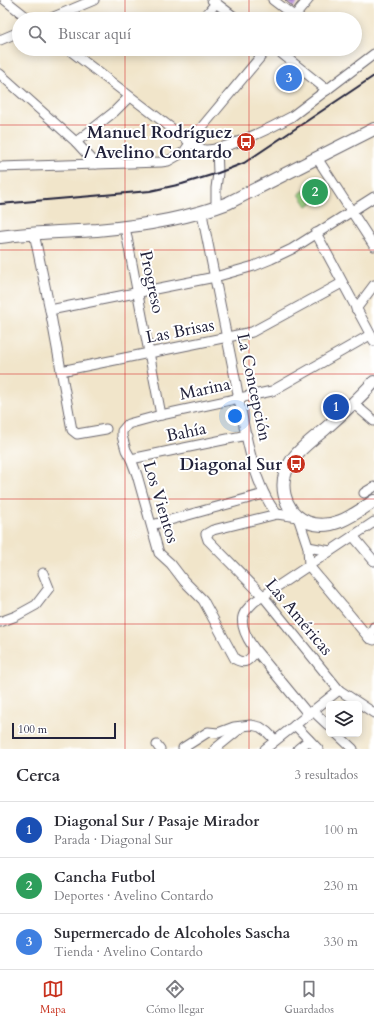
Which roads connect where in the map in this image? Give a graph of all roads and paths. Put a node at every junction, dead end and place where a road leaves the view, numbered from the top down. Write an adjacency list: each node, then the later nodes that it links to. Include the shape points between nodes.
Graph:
1 (5, 0): 6 (street)
2 (94, 0): 7 (street)
3 (273, 0): 10 (street)
4 (308, 0): 11 (street)
5 (214, 1): 8 (street); 9 (street)
6 (20, 12)
7 (66, 12)
8 (207, 12)
9 (228, 12)
10 (286, 12)
11 (298, 12)
12 (12, 35): 13 (street)
13 (0, 40)
14 (374, 54): 19 (street)
15 (77, 56): 20 (street)
16 (261, 56): 23 (street, via 197,132)
17 (285, 56): 19 (street)
18 (0, 74): 22 (street)
19 (327, 90): 24 (street, via 291,117)
20 (129, 97): 22 (street); 23 (street)
21 (374, 129): 25 (main road)
22 (76, 142): 26 (street)
23 (191, 143): 24 (street, via 204,150); 26 (street, via 184,152 168,161)
24 (217, 148): 29 (street)
25 (317, 158): 29 (main road); 30 (street)
26 (96, 164): 27 (street)
27 (0, 167)
28 (374, 197): 30 (street)
29 (216, 207): 31 (main road)
30 (351, 211): 34 (street); 36 (street)
31 (203, 212): 32 (main road); 37 (street, La Concepción)
32 (125, 227): 33 (main road); 40 (street, Progreso)
33 (34, 233): 35 (main road); 42 (street)
34 (316, 233): 37 (street, via 271,259); 38 (street)
35 (0, 237)
36 (374, 246)
37 (215, 277): 40 (street); 43 (street, La Concepción)
38 (342, 283): 41 (street); 43 (street, Las Brisas, via 252,332)
39 (374, 285): 41 (street)
40 (138, 293): 42 (street); 45 (street, Progreso)
41 (356, 309): 44 (street)
42 (50, 310): 46 (street)
43 (227, 338): 45 (street, Las Brisas); 48 (street, La Concepción)
44 (372, 338): 48 (street, Marina, via 278,388)
45 (150, 353): 46 (street, Las Brisas); 50 (street, Progreso)
46 (61, 371): 53 (street, via 72,430 77,434)
47 (374, 382): 49 (main road)
48 (239, 398): 50 (street, Marina); 54 (street, La Concepción)
49 (354, 404): 51 (street); 61 (main road, via 295,456 287,467 283,486 286,501)
50 (161, 415): 52 (street, Marina)
51 (374, 421)
52 (128, 424): 55 (street, Los Vientos, via 122,431 122,436)
53 (106, 429)
54 (247, 435): 55 (street, Bahía); 58 (street, La Concepción)
55 (132, 459): 63 (street, Los Vientos)
56 (374, 487): 57 (street)
57 (364, 493)
58 (264, 494): 60 (street, La Concepción); 63 (street)
59 (374, 501): 61 (main road, via 336,523 315,524)
60 (277, 514): 61 (street); 70 (street, Las Américas, via 206,534 208,540)
61 (298, 517): 65 (street)
62 (374, 522): 64 (street)
63 (152, 525): 74 (street, Los Vientos, via 160,554 203,600 234,660 248,662 253,655)
64 (353, 536): 66 (street); 67 (street)
65 (308, 547): 66 (street); 68 (street)
66 (330, 551): 68 (street)
67 (374, 561)
68 (309, 566): 70 (street); 73 (street)
69 (43, 573): 71 (street, via 48,588 36,605)
70 (263, 596): 74 (street, via 244,613 246,636); 75 (street, Las Américas)
71 (0, 622)
72 (374, 627): 73 (street)
73 (372, 639)
74 (253, 648): 76 (street)
75 (339, 690): 76 (street); 77 (street, Las Américas)
76 (311, 713): 78 (street); 79 (street)
77 (374, 713)
78 (326, 724)
79 (295, 725): 82 (street); 83 (street)
80 (243, 726): 82 (street, via 260,727); 84 (street, via 218,733 208,732); 85 (street)
81 (341, 737): 89 (street)
82 (276, 740): 86 (street)
83 (309, 740): 87 (street); 88 (street)
84 (183, 748)
85 (215, 749)
86 (265, 749)
87 (298, 749)
88 (318, 749)
89 (353, 749)

